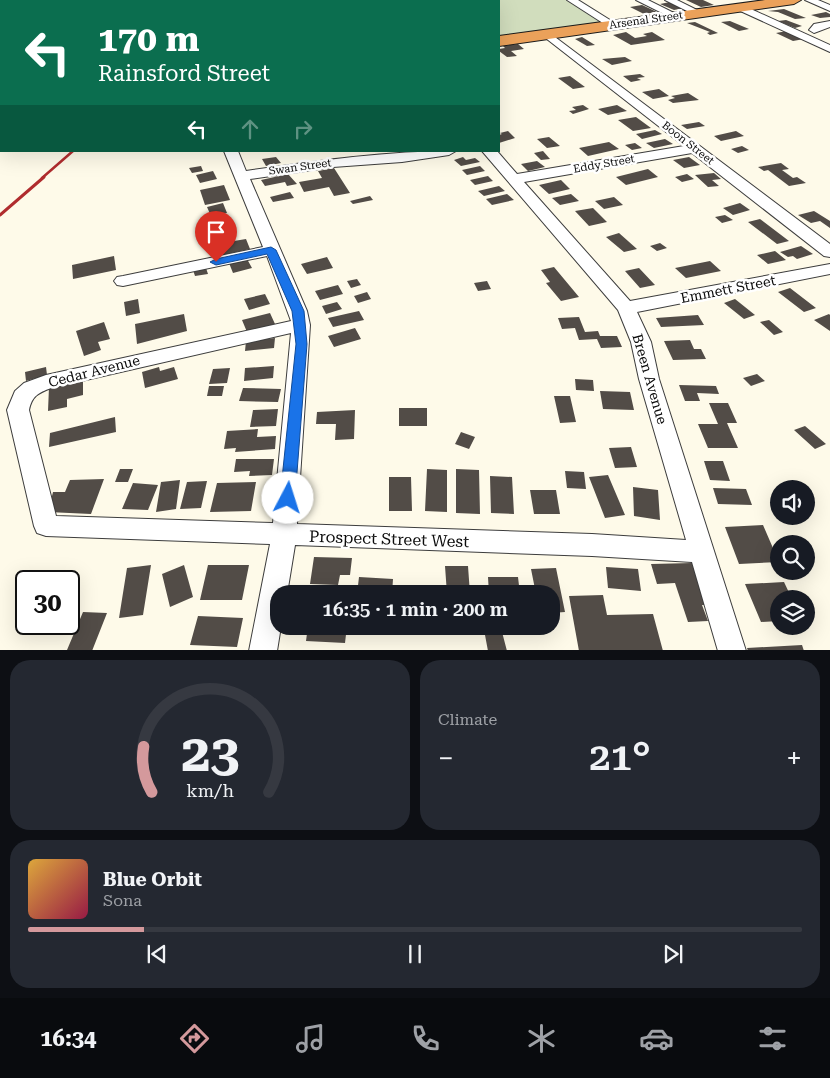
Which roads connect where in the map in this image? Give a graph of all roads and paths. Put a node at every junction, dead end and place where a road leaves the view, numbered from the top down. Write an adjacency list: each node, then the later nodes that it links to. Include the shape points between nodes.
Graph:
1 (572, 0): 12 (street)
2 (641, 0): 10 (street)
3 (670, 0): 9 (street)
4 (789, 0): 5 (highway, Arsenal Street); 7 (highway, Arsenal Street)
5 (794, 0)
6 (810, 0): 8 (street)
7 (740, 4): 9 (highway, Arsenal Street); 14 (street)
8 (829, 7)
9 (698, 13): 10 (highway, Arsenal Street)
10 (675, 16): 12 (highway, Arsenal Street)
11 (830, 24): 13 (street)
12 (613, 25): 15 (highway, Arsenal Street)
13 (814, 30): 14 (street); 16 (street)
14 (795, 33): 18 (street)
15 (547, 34): 17 (highway, Arsenal Street); 19 (street, Boon Street)
16 (830, 37)
17 (500, 41)
18 (830, 49)
19 (695, 148): 24 (street, Eddy Street); 26 (street, Boon Street)
20 (231, 152): 23 (street)
21 (442, 152): 23 (street, Swan Street)
22 (490, 152): 24 (street, Breen Avenue)
23 (241, 176): 25 (street)
24 (513, 179): 29 (street, Breen Avenue)
25 (271, 250): 28 (street); 30 (street)
26 (830, 252)
27 (830, 269): 29 (street, Emmett Street)
28 (123, 281)
29 (626, 308): 33 (street, Breen Avenue, via 641,342 649,379)
30 (301, 325): 31 (street, Cedar Avenue, via 70,375 31,388 22,396 18,410); 32 (street, via 302,344)
31 (46, 526): 32 (street, Prospect Street West)
32 (284, 536): 33 (street, Prospect Street West, via 592,545); 34 (street)
33 (702, 552): 35 (street, Breen Avenue)
34 (263, 650)
35 (732, 650)

